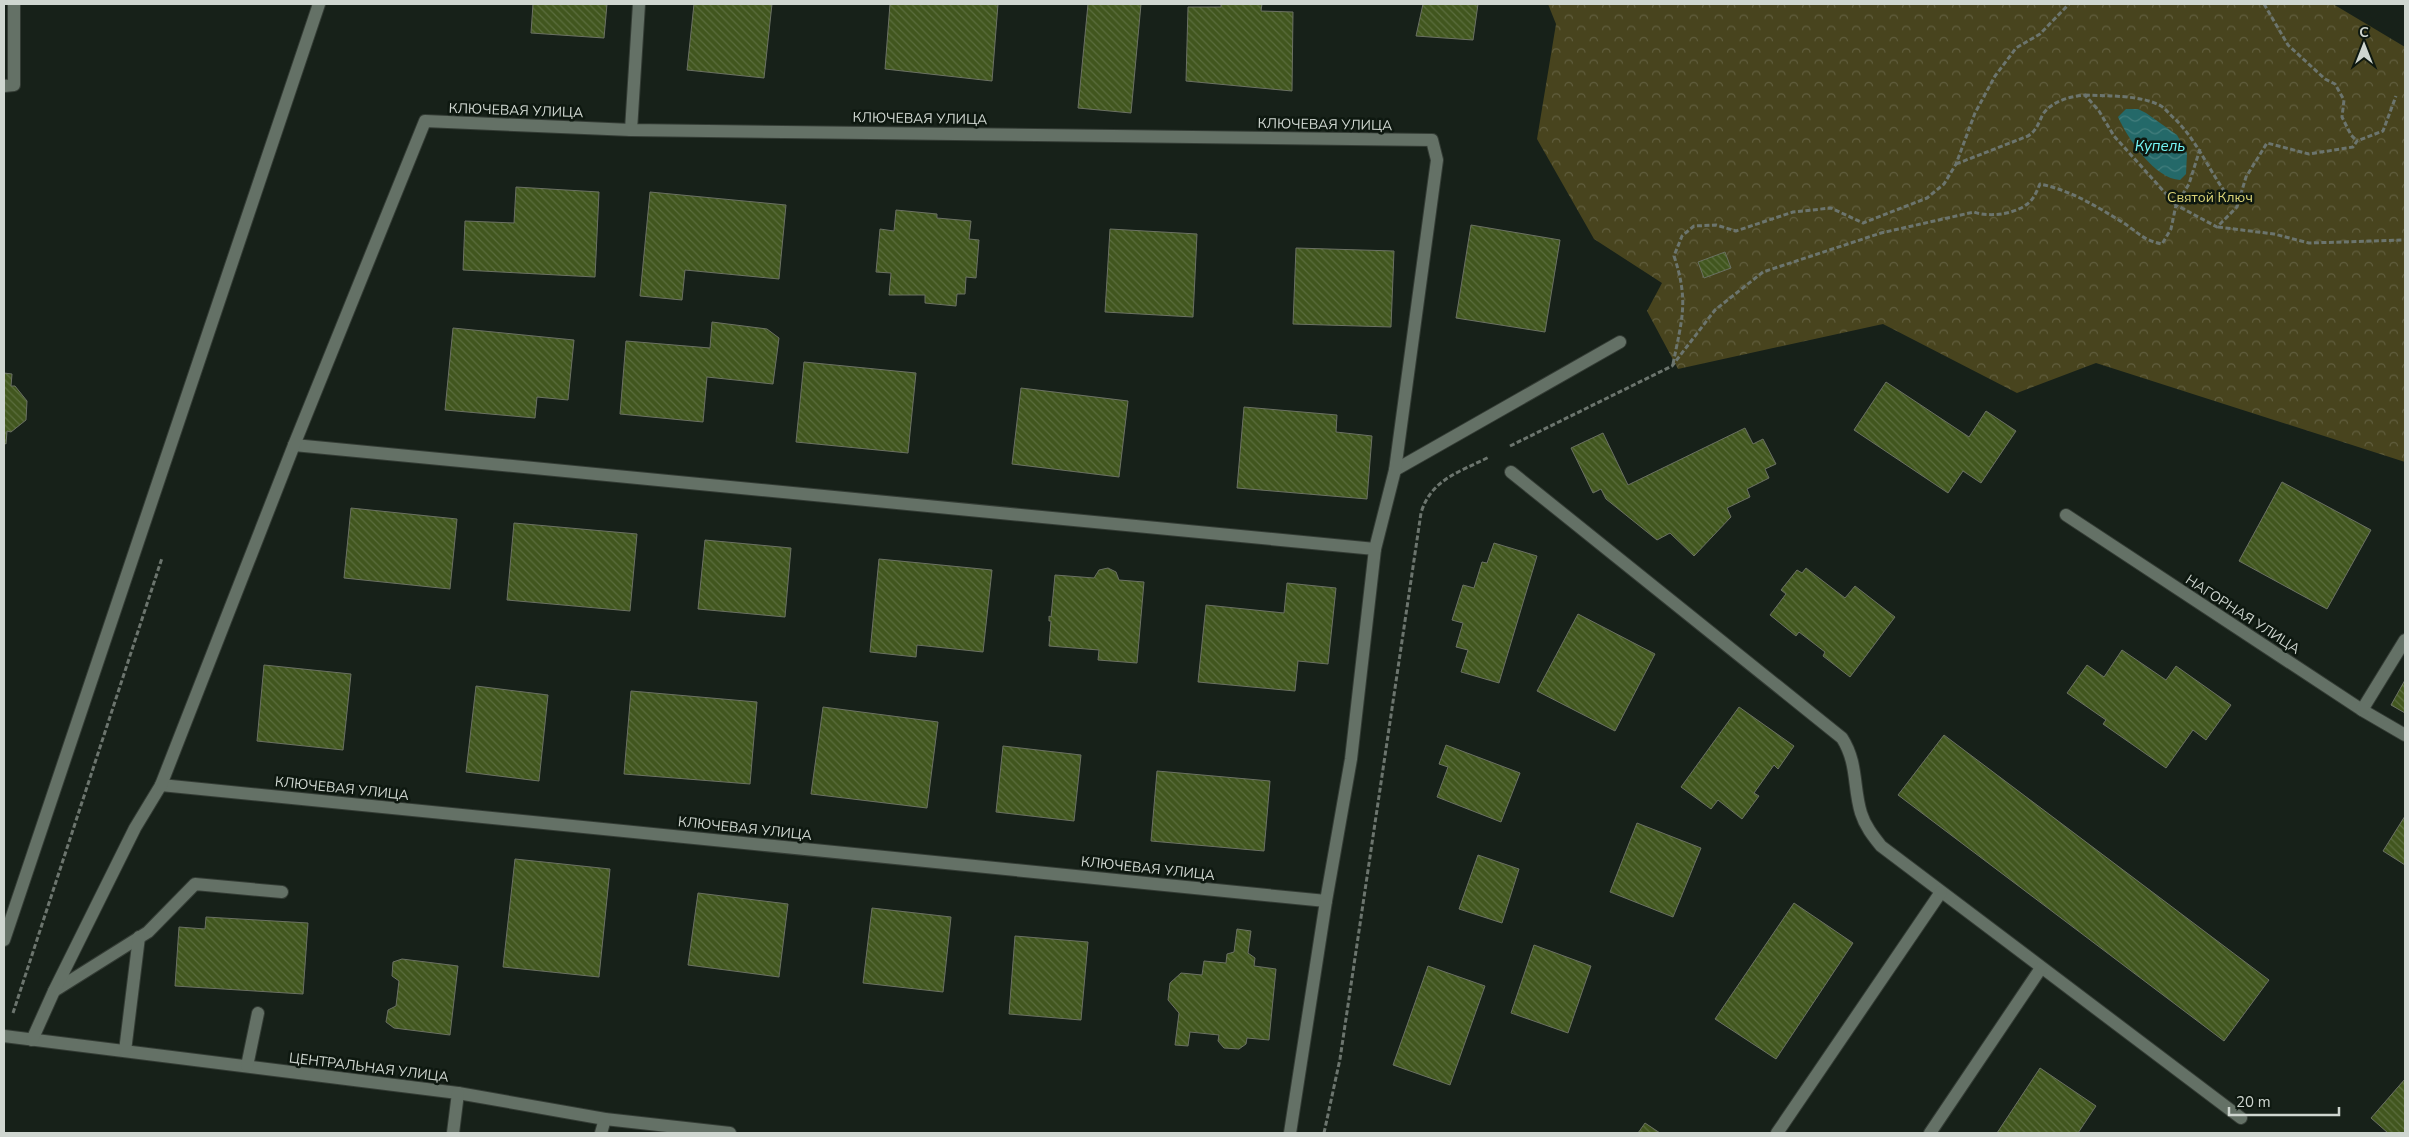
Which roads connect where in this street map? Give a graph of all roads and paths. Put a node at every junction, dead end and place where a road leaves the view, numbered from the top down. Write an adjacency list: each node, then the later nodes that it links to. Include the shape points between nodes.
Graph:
1 (14, 4): 6 (street, via 14,85)
2 (318, 4): 34 (street)
3 (639, 4): 9 (street)
4 (2069, 4): 12 (path, via 2040,34 2016,48 1995,76 1975,112)
5 (2264, 4): 10 (path, via 2288,45 2325,80 2335,84 2344,100 2342,117)
6 (4, 86)
7 (2085, 95): 11 (path, via 2133,98 2160,106 2185,129); 12 (path, via 2072,96 2044,112 2036,130 2028,136); 13 (path, via 2114,136)
8 (2396, 96): 10 (path, via 2383,131)
9 (631, 130): 19 (street, КЛЮЧЕВАЯ УЛИЦА, via 425,121); 22 (street, КЛЮЧЕВАЯ УЛИЦА, via 1432,140 1437,160)
10 (2357, 141): 14 (path, via 2353,147 2309,154 2267,143 2246,177)
11 (2200, 149): 13 (path, via 2189,184); 14 (path, via 2222,190)
12 (1956, 164): 18 (path, via 1944,184 1927,198 1864,223 1831,208 1793,212 1736,231 1716,225 1694,226 1682,236 1674,256 1682,280 1684,308)
13 (2176, 205): 15 (path); 18 (path, via 2172,229 2162,244 2147,241 2089,202 2057,187 2040,184 2028,204 1999,216 1983,216 1974,212 1838,245 1763,272 1715,310)
14 (2237, 207): 15 (path)
15 (2217, 227): 16 (path, via 2274,234 2309,243)
16 (2405, 240)
17 (1620, 342): 22 (street)
18 (1672, 366): 20 (path)
19 (294, 445): 25 (street); 29 (street, КЛЮЧЕВАЯ УЛИЦА)
20 (1507, 447)
21 (1490, 456): 49 (path, via 1436,485 1421,513 1340,1059)
22 (1395, 470): 25 (street, КЛЮЧЕВАЯ УЛИЦА)
23 (1511, 472): 31 (street, via 1842,738 1850,751 1861,814 1868,830 1881,846)
24 (2066, 515): 27 (street, НАГОРНАЯ УЛИЦА)
25 (1375, 549): 32 (street, КЛЮЧЕВАЯ УЛИЦА, via 1352,759)
26 (2405, 640): 27 (street)
27 (2362, 710): 28 (street, НАГОРНАЯ УЛИЦА)
28 (2405, 735)
29 (160, 785): 32 (street, КЛЮЧЕВАЯ УЛИЦА); 36 (street, КЛЮЧЕВАЯ УЛИЦА, via 135,828)
30 (282, 892): 33 (street, via 196,884)
31 (1941, 892): 35 (street); 50 (street)
32 (1326, 901): 48 (street, КЛЮЧЕВАЯ УЛИЦА)
33 (140, 937): 36 (street); 40 (street)
34 (4, 940)
35 (2042, 968): 43 (street); 51 (street)
36 (54, 991): 39 (street, КЛЮЧЕВАЯ УЛИЦА)
37 (258, 1013): 41 (street)
38 (4, 1036): 39 (street, ЦЕНТРАЛЬНАЯ УЛИЦА)
39 (32, 1040): 40 (street, ЦЕНТРАЛЬНАЯ УЛИЦА)
40 (125, 1050): 41 (street, ЦЕНТРАЛЬНАЯ УЛИЦА)
41 (247, 1066): 42 (street, ЦЕНТРАЛЬНАЯ УЛИЦА)
42 (458, 1093): 44 (street, ЦЕНТРАЛЬНАЯ УЛИЦА); 45 (street)
43 (2241, 1118)
44 (605, 1119): 46 (street); 47 (street, ЦЕНТРАЛЬНАЯ УЛИЦА)
45 (453, 1133)
46 (601, 1133)
47 (730, 1133)
48 (1290, 1133)
49 (1324, 1133)
50 (1778, 1133)
51 (1930, 1133)

